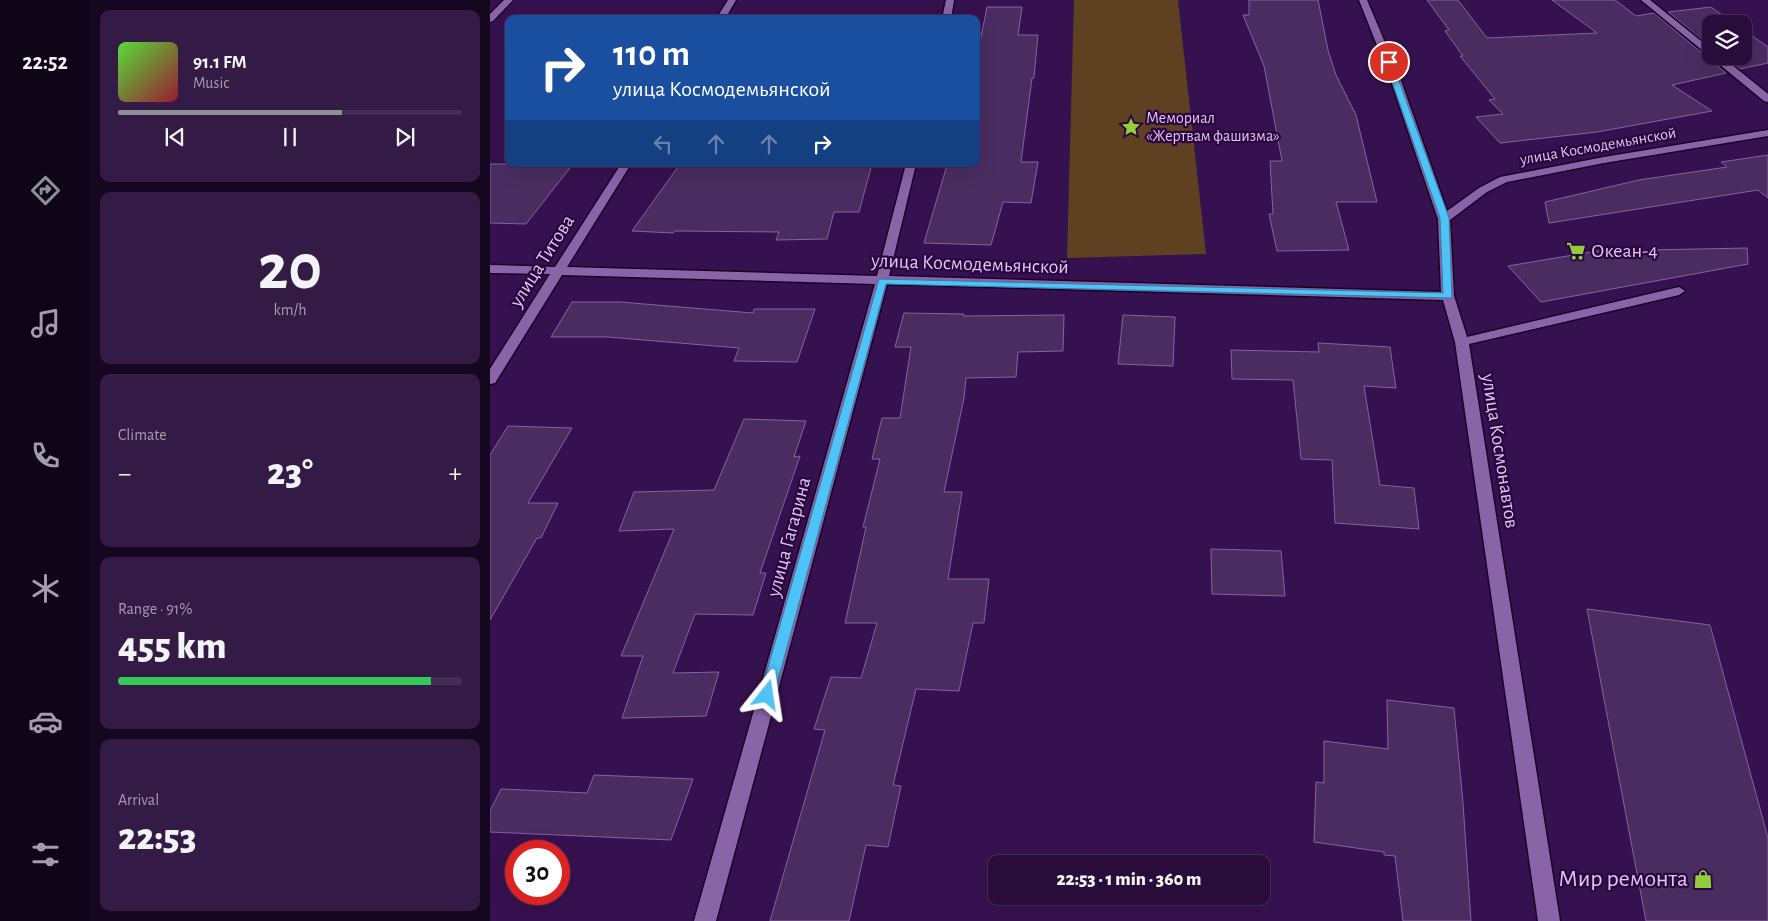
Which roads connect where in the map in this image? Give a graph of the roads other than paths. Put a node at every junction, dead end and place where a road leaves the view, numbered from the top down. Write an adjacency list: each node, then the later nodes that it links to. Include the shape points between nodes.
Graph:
1 (509, 0): 8 (street)
2 (732, 0): 6 (street)
3 (950, 0): 7 (street)
4 (1363, 0): 15 (street, улица Космонавтов, via 1395,78)
5 (1645, 0): 9 (street)
6 (723, 15)
7 (947, 15)
8 (490, 19)
9 (1702, 46)
10 (1726, 65): 11 (street)
11 (1768, 99)
12 (1768, 134): 15 (street, улица Космодемьянской, via 1504,179)
13 (624, 167): 17 (street, улица Титова)
14 (909, 167): 18 (street, улица Гагарина)
15 (1444, 218): 20 (street, улица Космонавтов)
16 (490, 269): 17 (street, улица Космодемьянской)
17 (557, 271): 18 (street, улица Космодемьянской); 22 (street, улица Титова)
18 (882, 281): 20 (street, улица Космодемьянской); 23 (street, улица Гагарина)
19 (1679, 291): 21 (street)
20 (1448, 296): 21 (street, улица Космонавтов)
21 (1462, 342): 24 (street, улица Космонавтов)
22 (490, 380)
23 (705, 921)
24 (1549, 921)

